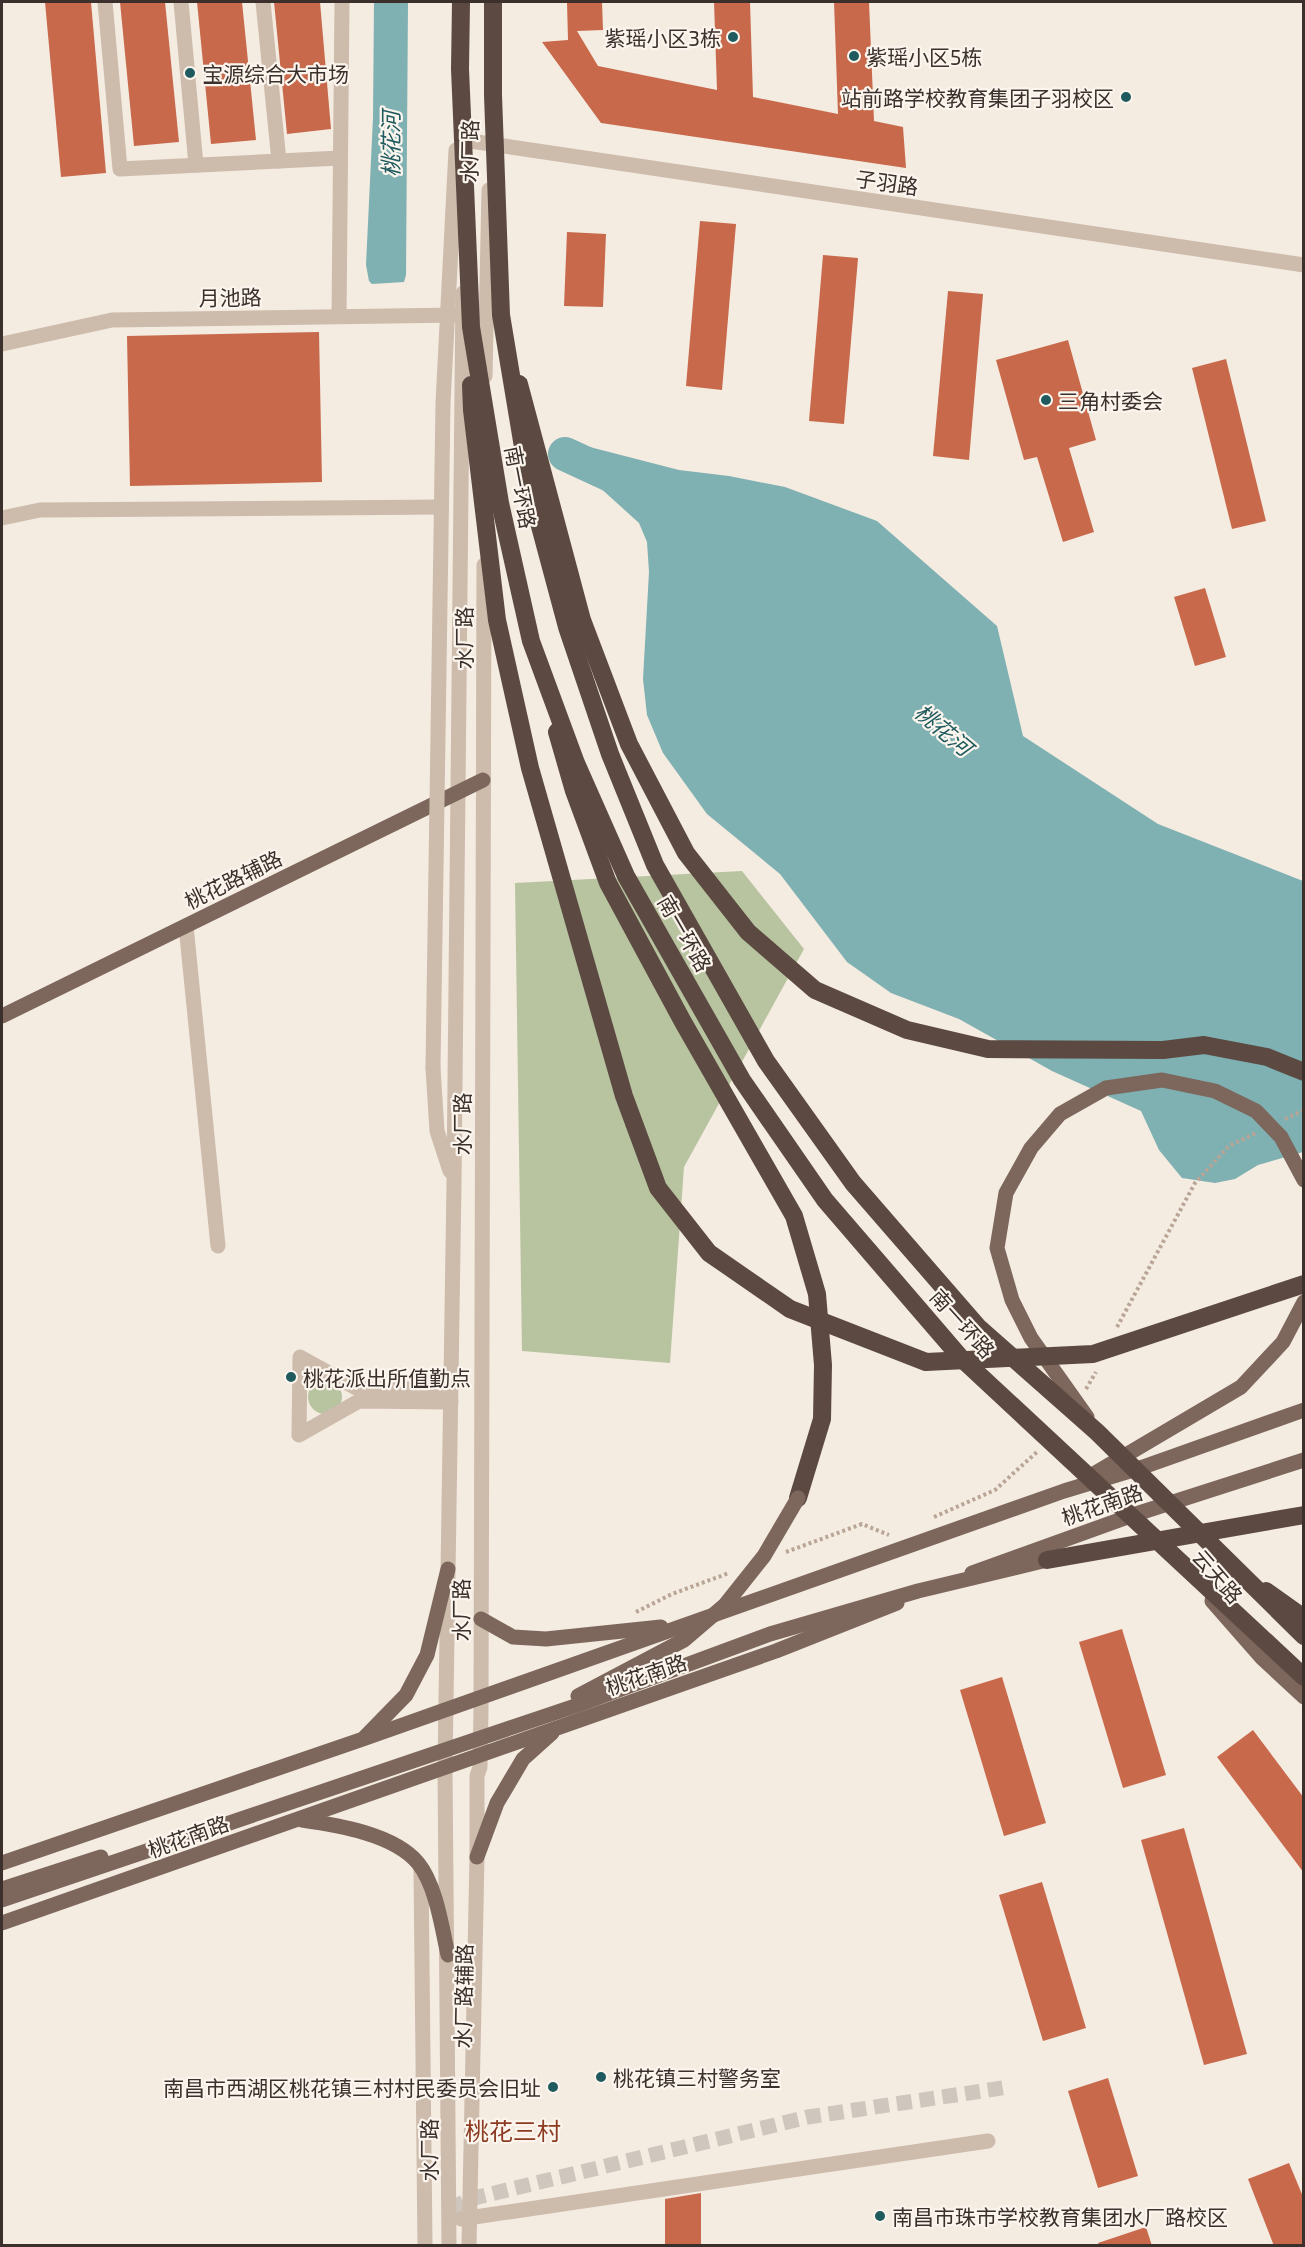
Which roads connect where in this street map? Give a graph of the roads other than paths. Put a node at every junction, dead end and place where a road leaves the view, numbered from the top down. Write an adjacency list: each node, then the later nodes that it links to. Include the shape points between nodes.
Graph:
1 (105, 2): 12 (street, via 120,170)
2 (181, 2): 12 (street)
3 (263, 2): 11 (street)
4 (342, 2): 10 (street)
5 (463, 2): 7 (highway, 南一环路, bridge); 8 (street, 水厂路)
6 (493, 2): 9 (street, 水厂路); 14 (highway, 南一环路, bridge)
7 (460, 69): 16 (highway, 南一环路, bridge); 18 (street, bridge)
8 (464, 140): 9 (street, 子羽路); 16 (street, 水厂路)
9 (490, 144): 13 (street, 子羽路); 21 (street, 水厂路, via 484,414)
10 (340, 158): 11 (street); 15 (street)
11 (279, 161): 12 (street)
12 (196, 165)
13 (1304, 265)
14 (501, 315): 25 (highway, bridge, via 582,620 629,744 686,853 748,932 815,990 907,1030 988,1049 1163,1050 1204,1045); 35 (highway, 南一环路, bridge, via 530,489 567,627 610,754 655,865 766,1061 853,1183 978,1327)
15 (339, 316): 16 (street, 月池路); 17 (street, 月池路, via 111,320)
16 (466, 321): 20 (highway, 南一环路, bridge); 22 (street, 水厂路); 31 (highway, bridge, via 472,410 497,620 530,768 624,1096 658,1188 709,1253 790,1309 926,1362 1093,1354)
17 (2, 344)
18 (441, 507): 19 (street, via 40,510); 29 (street, bridge, via 434,1068 437,1131)
19 (2, 518)
20 (531, 641): 40 (highway, bridge, via 574,791 608,883 682,1022 794,1216 817,1294 823,1365 822,1419); 52 (highway, 南一环路, bridge, via 576,763 626,876 742,1080 825,1200 961,1358)
21 (483, 780): 22 (main road, 桃花路辅路); 48 (street, 水厂路)
22 (457, 792): 23 (main road, 桃花路辅路); 29 (street, 水厂路)
23 (186, 926): 24 (main road, 桃花路辅路); 30 (street)
24 (2, 1016)
25 (1267, 1057): 26 (highway); 27 (highway)
26 (1304, 1061)
27 (1304, 1072)
28 (1304, 1180): 35 (main road, bridge, via 1281,1137 1256,1112 1215,1091 1162,1080 1106,1088 1060,1114 1032,1148 1006,1192 997,1248 1012,1300 1031,1338)
29 (454, 1183): 33 (street, 水厂路)
30 (218, 1246)
31 (1304, 1284)
32 (1303, 1305): 39 (main road, via 1283,1342 1241,1387)
33 (451, 1396): 33 (street, via 358,1389 300,1357 299,1436 359,1401); 45 (street, 水厂路)
34 (1304, 1410): 37 (main road, 桃花南路)
35 (1097, 1432): 46 (highway, 南一环路, bridge)
36 (1304, 1460): 41 (main road, 桃花南路)
37 (1143, 1467): 38 (main road, 桃花南路); 41 (main road, 云天路)
38 (1106, 1478): 39 (main road, 桃花南路); 42 (main road, 云天路)
39 (1064, 1491): 49 (main road, 桃花南路)
40 (798, 1498): 64 (main road, bridge, via 764,1556 725,1605 684,1640 578,1696)
41 (1172, 1503): 42 (main road, 桃花南路); 51 (main road, 云天路)
42 (1137, 1514): 53 (main road, 云天路, via 1262,1658); 56 (main road, 桃花南路, via 1000,1562 776,1651)
43 (1304, 1515): 44 (highway, bridge)
44 (1047, 1560): 65 (main road, bridge, via 918,1591 770,1634 567,1709)
45 (448, 1569): 55 (street, 水厂路); 57 (main road, via 427,1655 406,1695)
46 (1238, 1571): 47 (highway, bridge); 50 (highway, 南一环路, bridge)
47 (1304, 1618)
48 (481, 1619): 49 (main road, via 513,1637 546,1639); 54 (street, 水厂路)
49 (687, 1624): 54 (main road, 桃花南路)
50 (1304, 1636)
51 (1304, 1648)
52 (1304, 1677)
53 (1304, 1697)
54 (481, 1698): 55 (main road, 桃花南路); 58 (street, 水厂路)
55 (446, 1710): 57 (main road, 桃花南路); 59 (street, 水厂路)
56 (558, 1728): 58 (main road, 桃花南路); 61 (main road, via 523,1759 497,1803)
57 (363, 1739): 62 (main road, 桃花南路)
58 (480, 1755): 59 (main road, 桃花南路); 61 (street, 水厂路)
59 (446, 1767): 60 (main road, 桃花南路); 67 (street, 水厂路)
60 (299, 1819): 63 (main road, via 351,1827 394,1845); 66 (main road, 桃花南路)
61 (477, 1857): 69 (street, 水厂路)
62 (2, 1863)
63 (421, 1869): 67 (main road, via 434,1894); 71 (street, 水厂路辅路)
64 (2, 1889)
65 (2, 1900)
66 (2, 1923)
67 (448, 1955): 70 (street, 水厂路)
68 (988, 2141): 69 (street)
69 (474, 2217): 70 (street); 73 (street, 水厂路); 74 (street)
70 (450, 2220): 72 (street, 水厂路)
71 (424, 2246)
72 (449, 2246)
73 (469, 2246)
74 (479, 2246)

